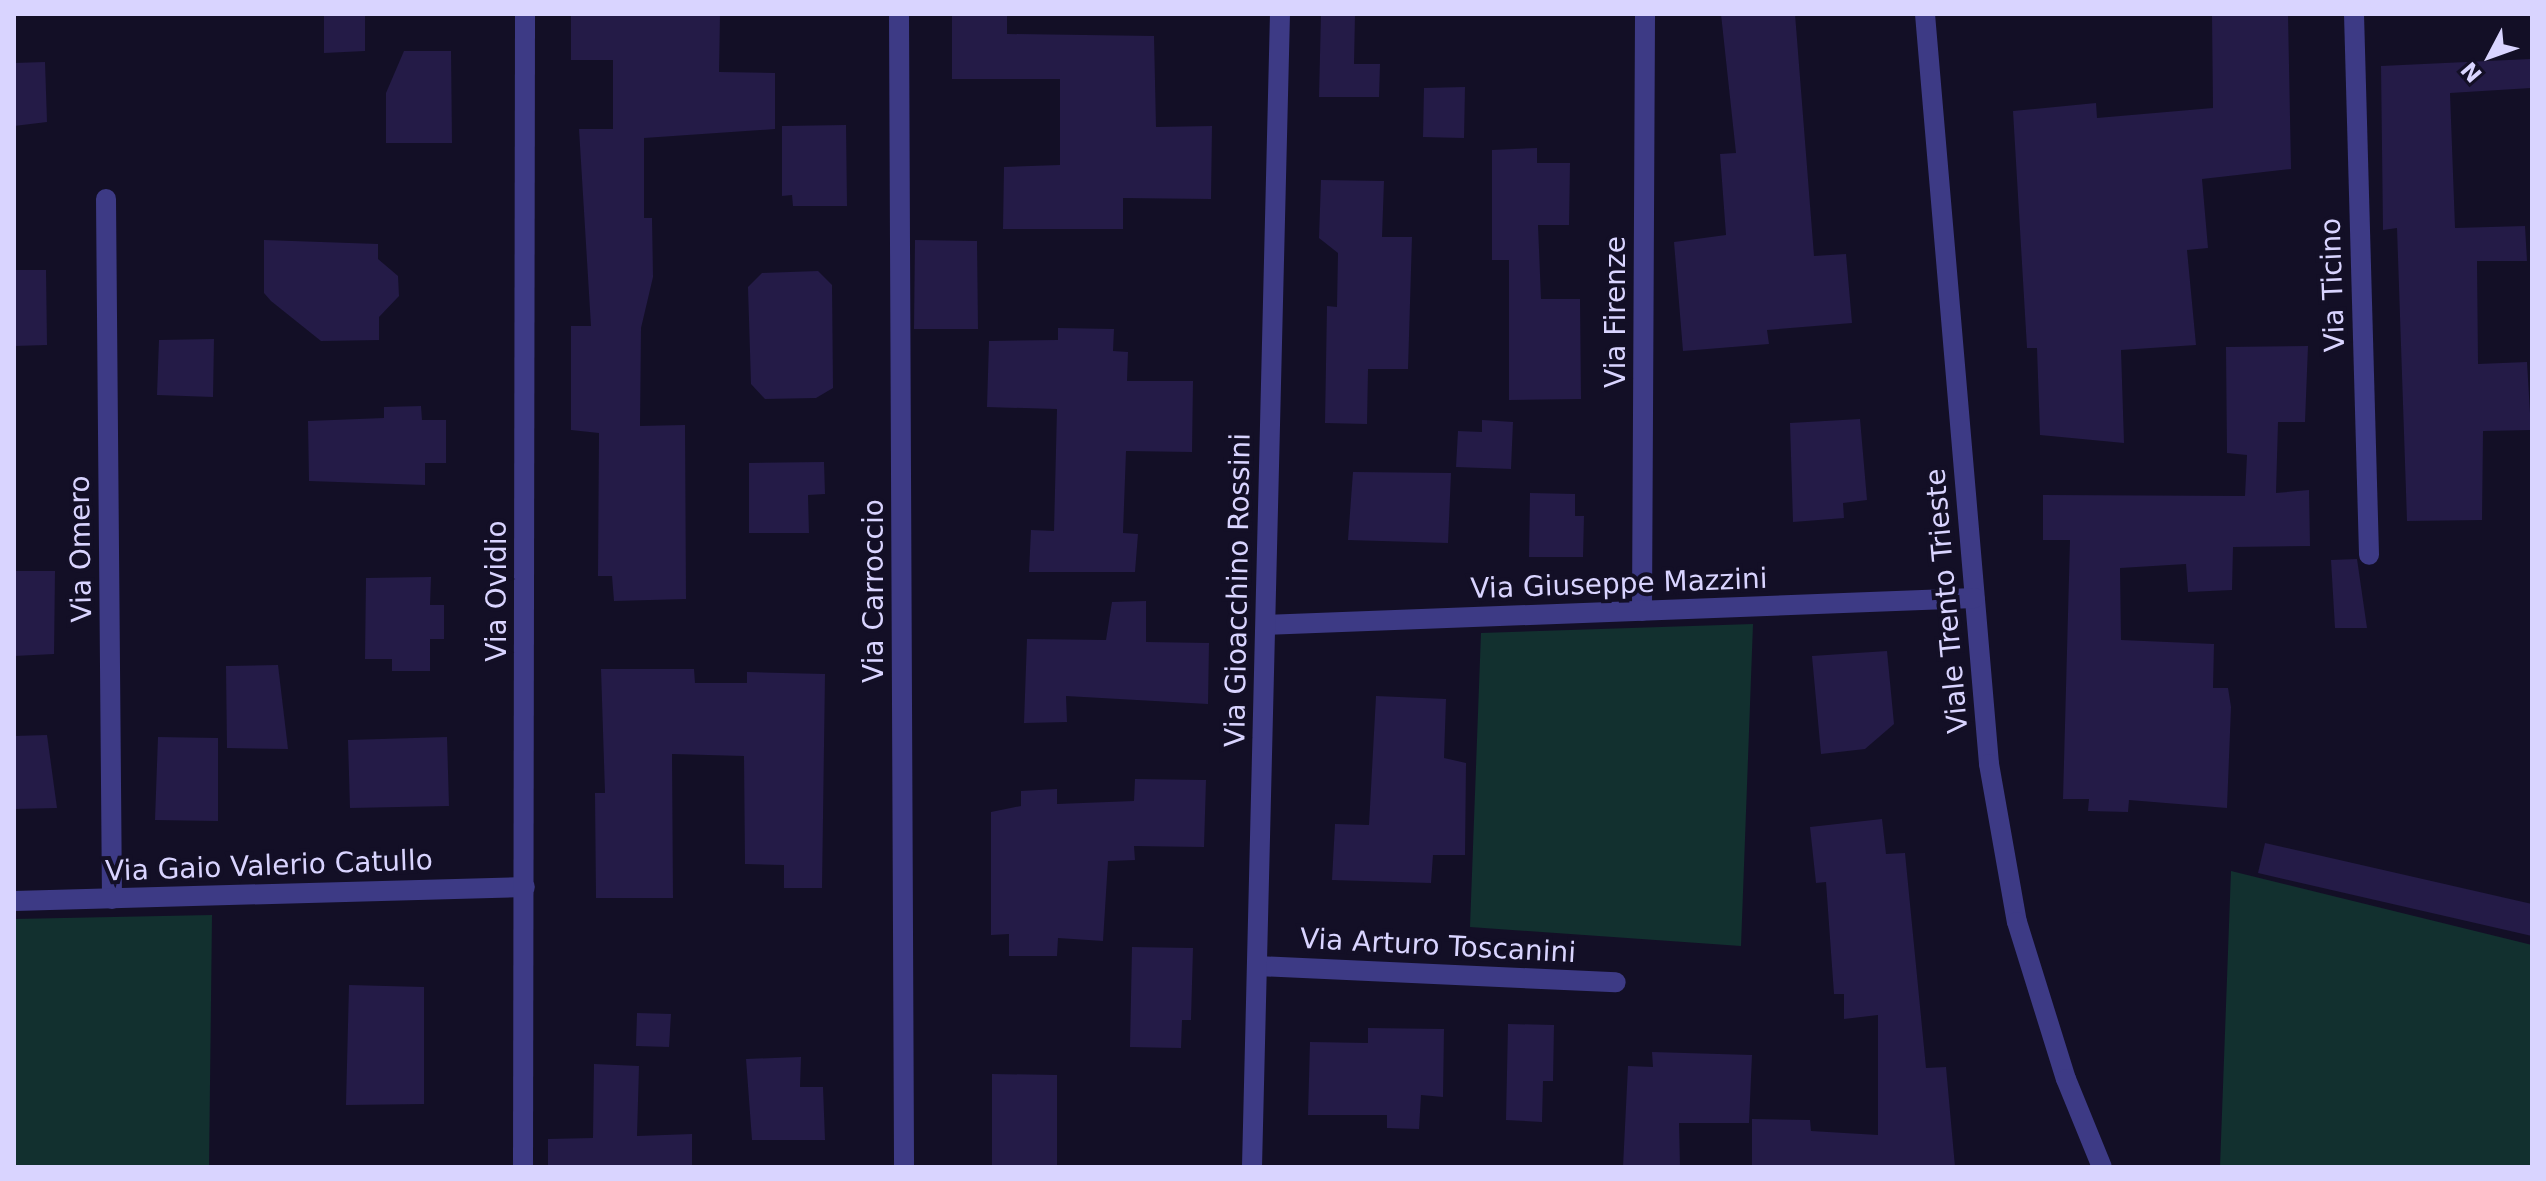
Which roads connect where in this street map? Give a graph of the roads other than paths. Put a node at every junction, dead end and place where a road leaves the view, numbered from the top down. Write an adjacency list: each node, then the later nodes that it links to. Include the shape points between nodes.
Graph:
1 (525, 14): 12 (street, Via Ovidio)
2 (899, 14): 18 (street, Via Carroccio)
3 (1280, 14): 11 (street, Via Gioacchino Rossini)
4 (1645, 14): 10 (street, Via Firenze)
5 (1925, 14): 9 (street, Viale Trento Trieste)
6 (2354, 14): 8 (street, Via Ticino)
7 (106, 199): 13 (street, Via Omero)
8 (2369, 555)
9 (1974, 598): 10 (street, Via Giuseppe Mazzini); 20 (street, Viale Trento Trieste, via 1989,764 2017,922 2066,1079)
10 (1642, 611): 11 (street, Via Giuseppe Mazzini)
11 (1266, 625): 15 (street, Via Gioacchino Rossini)
12 (525, 887): 13 (street, Via Gaio Valerio Catullo); 17 (street, Via Ovidio)
13 (112, 899): 14 (street, Via Gaio Valerio Catullo)
14 (14, 901)
15 (1257, 966): 16 (street, Via Arturo Toscanini); 19 (street, Via Gioacchino Rossini)
16 (1616, 982)
17 (523, 1167)
18 (904, 1167)
19 (1252, 1167)
20 (2102, 1167)

